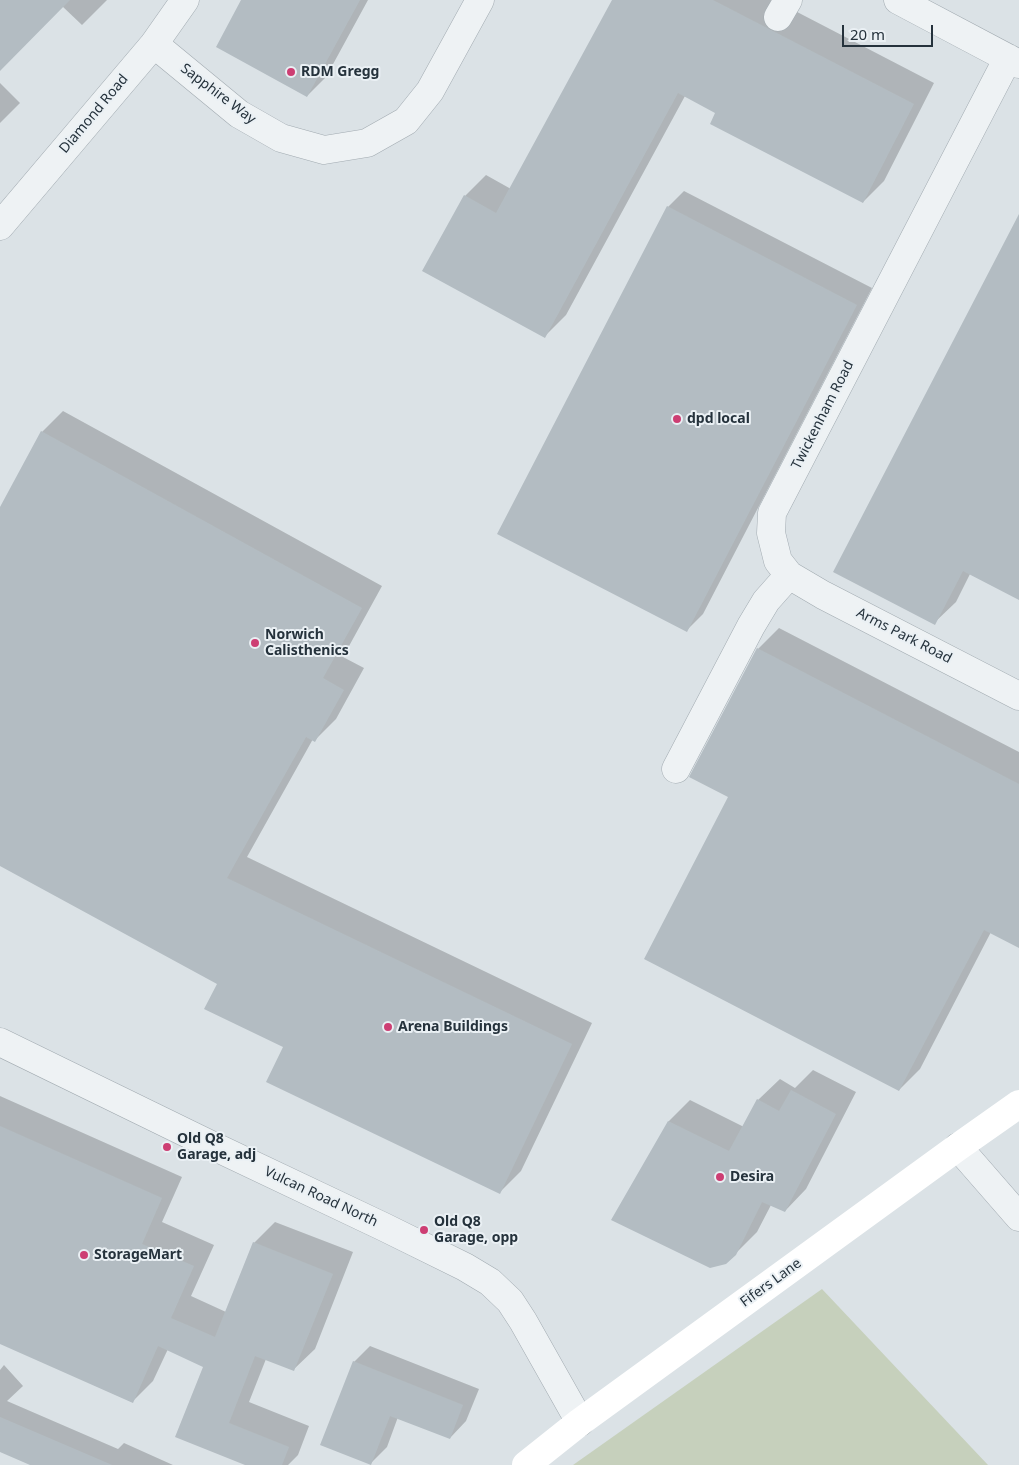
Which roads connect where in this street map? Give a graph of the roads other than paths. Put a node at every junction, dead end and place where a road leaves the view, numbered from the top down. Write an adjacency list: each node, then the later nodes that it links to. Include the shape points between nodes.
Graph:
1 (185, 0): 4 (street, Diamond Road)
2 (480, 0): 4 (street, Sapphire Way, via 430,92 406,121 367,143 324,150 281,138 239,114)
3 (898, 0): 5 (street)
4 (154, 44): 6 (street, Diamond Road)
5 (1013, 61): 7 (street, Twickenham Road, via 772,513 771,533 778,561)
6 (0, 226)
7 (789, 575): 8 (street, Arms Park Road); 9 (street, via 766,601 751,626)
8 (1019, 696)
9 (676, 769)
10 (0, 1042): 14 (street, Vulcan Road North, via 384,1227 490,1282 510,1301 523,1321)
11 (1019, 1104): 12 (street, Fifers Lane)
12 (958, 1147): 13 (street); 14 (street, Fifers Lane)
13 (1019, 1218)
14 (580, 1422): 15 (street, Fifers Lane)
15 (526, 1465)

